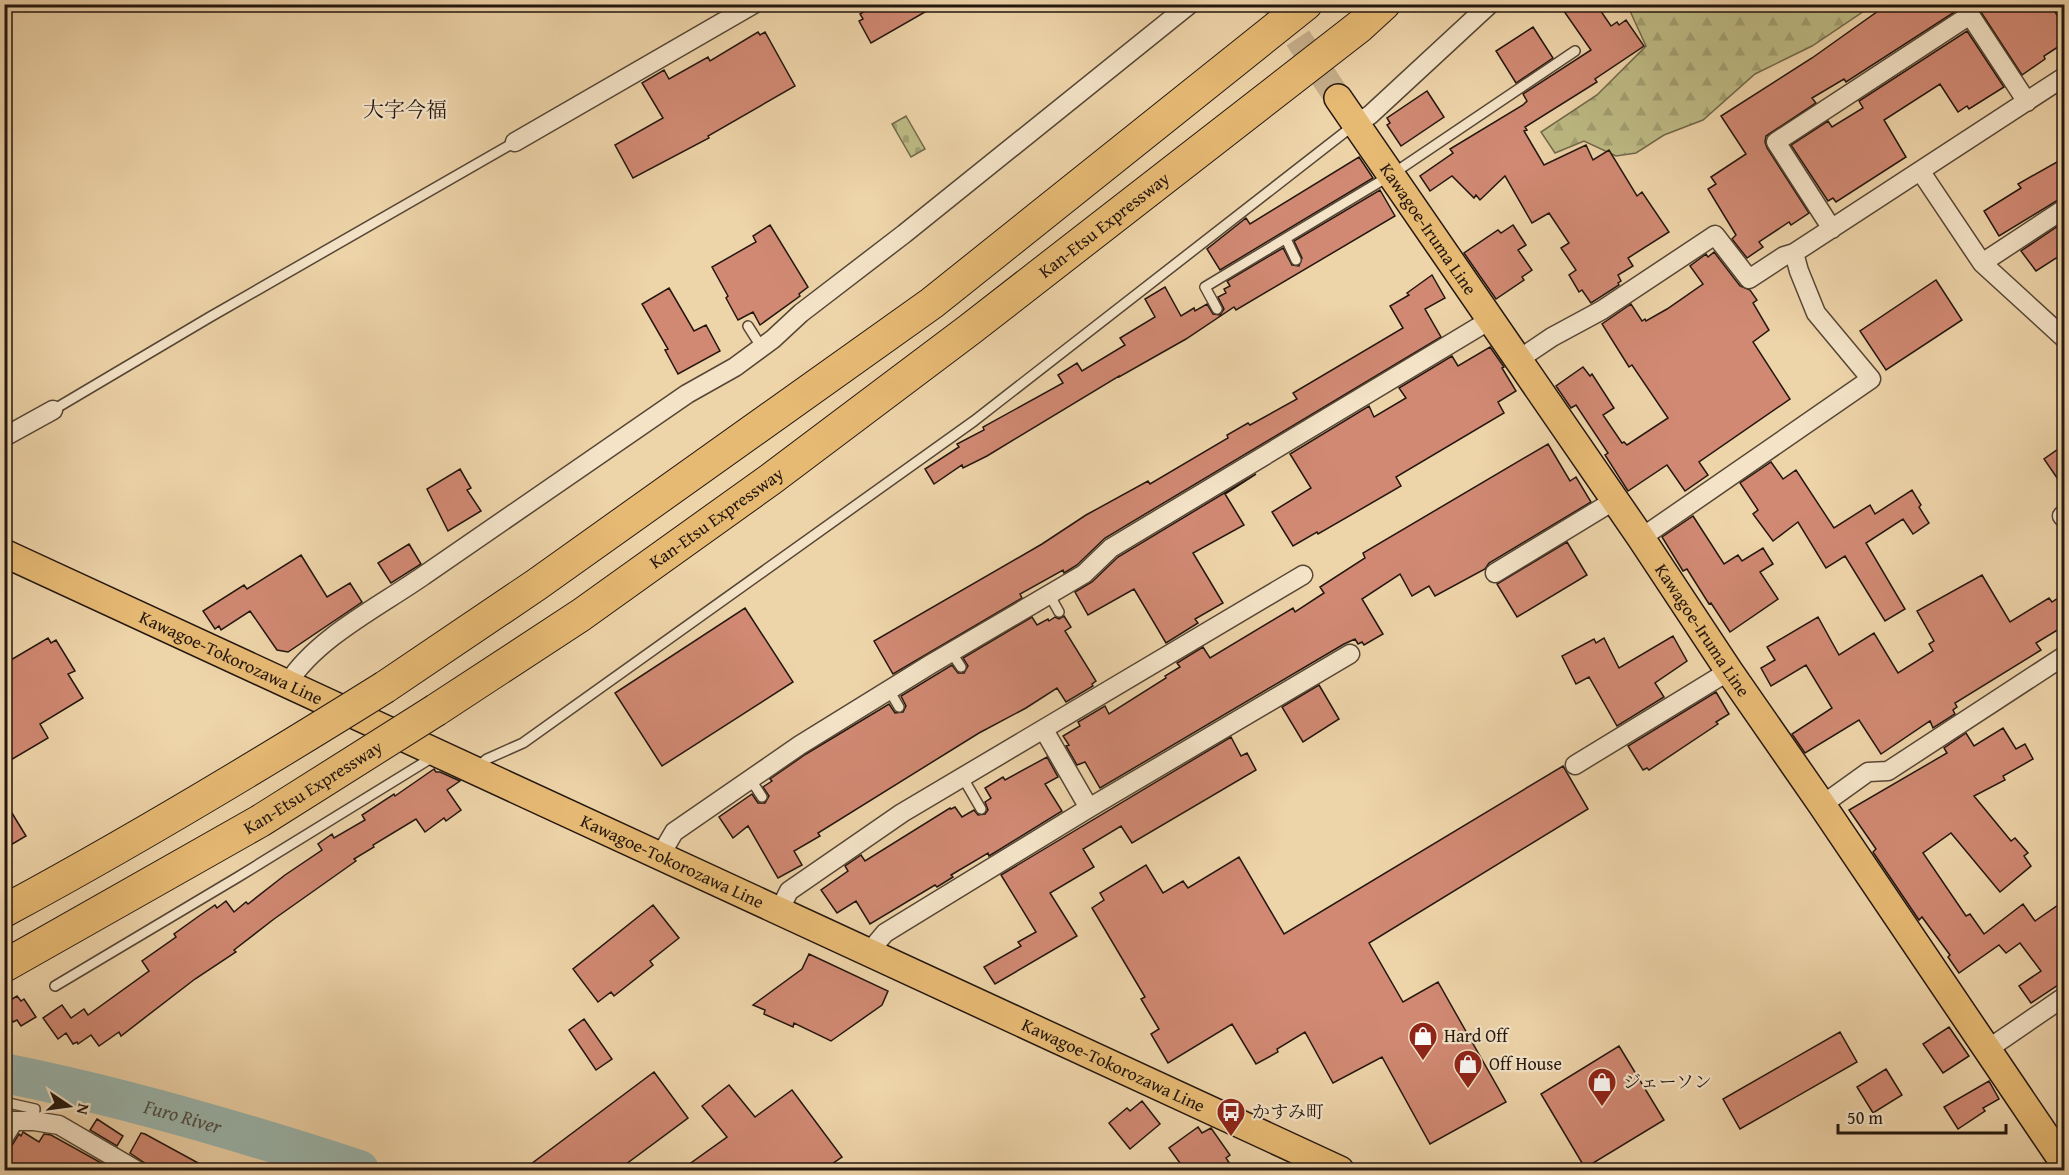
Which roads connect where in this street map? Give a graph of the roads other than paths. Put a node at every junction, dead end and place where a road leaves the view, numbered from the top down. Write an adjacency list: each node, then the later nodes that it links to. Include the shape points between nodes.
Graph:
1 (754, 4): 11 (street)
2 (1190, 4): 24 (street)
3 (1306, 4): 54 (highway, bridge, via 932,303 536,585 260,765)
4 (1384, 4): 57 (highway, Kan-Etsu Expressway, bridge, via 969,330 581,615 260,821)
5 (1490, 4): 10 (street, via 1370,115)
6 (1575, 51): 13 (lane)
7 (2064, 77): 9 (street)
8 (1338, 98): 10 (main road, Kawagoe-Iruma Line)
9 (2027, 102): 12 (street); 15 (street, via 1970,15 1776,142)
10 (1355, 124): 13 (main road, Kawagoe-Iruma Line); 46 (lane, via 974,421 523,743 487,759)
11 (515, 142): 26 (lane)
12 (1921, 172): 15 (street); 19 (street)
13 (1391, 175): 16 (lane); 21 (main road, Kawagoe-Iruma Line)
14 (2064, 209): 19 (street)
15 (1832, 229): 17 (street)
16 (1286, 239): 18 (lane); 20 (lane, via 1205,287)
17 (1794, 253): 25 (street, via 1749,279 1715,235); 31 (street, via 1816,313 1871,379)
18 (1296, 260)
19 (1982, 263): 23 (street)
20 (1217, 309)
21 (1490, 320): 25 (main road, Kawagoe-Iruma Line); 35 (street, via 1111,548 1084,574)
22 (748, 326): 24 (lane)
23 (2064, 338)
24 (762, 348): 40 (street, via 687,394 345,626 296,670)
25 (1518, 360): 28 (main road, Kawagoe-Iruma Line)
26 (53, 410): 27 (street)
27 (4, 437)
28 (1615, 500): 31 (main road, Kawagoe-Iruma Line); 33 (street)
29 (2064, 514): 30 (street)
30 (2064, 518)
31 (1641, 538): 39 (main road, Kawagoe-Iruma Line)
32 (4, 553): 40 (main road, Kawagoe-Tokorozawa Line)
33 (1495, 573)
34 (1303, 575): 43 (street)
35 (1049, 594): 36 (lane); 41 (street, via 956,659)
36 (1059, 612)
37 (1350, 654): 51 (street)
38 (2064, 656): 50 (street, via 1888,771 1868,772)
39 (1729, 671): 45 (street); 50 (main road, Kawagoe-Iruma Line)
40 (288, 683): 44 (main road, Kawagoe-Tokorozawa Line)
41 (889, 690): 42 (lane); 48 (street)
42 (900, 707)
43 (1044, 730): 47 (street); 51 (street)
44 (440, 753): 46 (main road, Kawagoe-Tokorozawa Line); 58 (lane)
45 (1575, 765)
46 (473, 770): 53 (main road, Kawagoe-Tokorozawa Line)
47 (963, 778): 52 (lane); 55 (street, via 902,813 789,891)
48 (751, 780): 49 (lane); 53 (street, via 674,832)
49 (762, 797)
50 (1822, 805): 60 (main road, Kawagoe-Iruma Line)
51 (1089, 808): 56 (street, via 885,933)
52 (981, 809)
53 (660, 856): 55 (main road, Kawagoe-Tokorozawa Line)
54 (4, 911)
55 (779, 911): 56 (main road, Kawagoe-Tokorozawa Line)
56 (869, 952): 66 (main road, Kawagoe-Tokorozawa Line)
57 (4, 966)
58 (55, 986)
59 (2064, 997): 60 (street)
60 (1988, 1049): 64 (main road, Kawagoe-Iruma Line)
61 (4, 1102): 62 (lane, via 35,1109)
62 (34, 1121): 63 (street, via 14,1122); 65 (street, via 59,1125)
63 (4, 1137)
64 (2064, 1163)
65 (136, 1170)
66 (1340, 1170)

